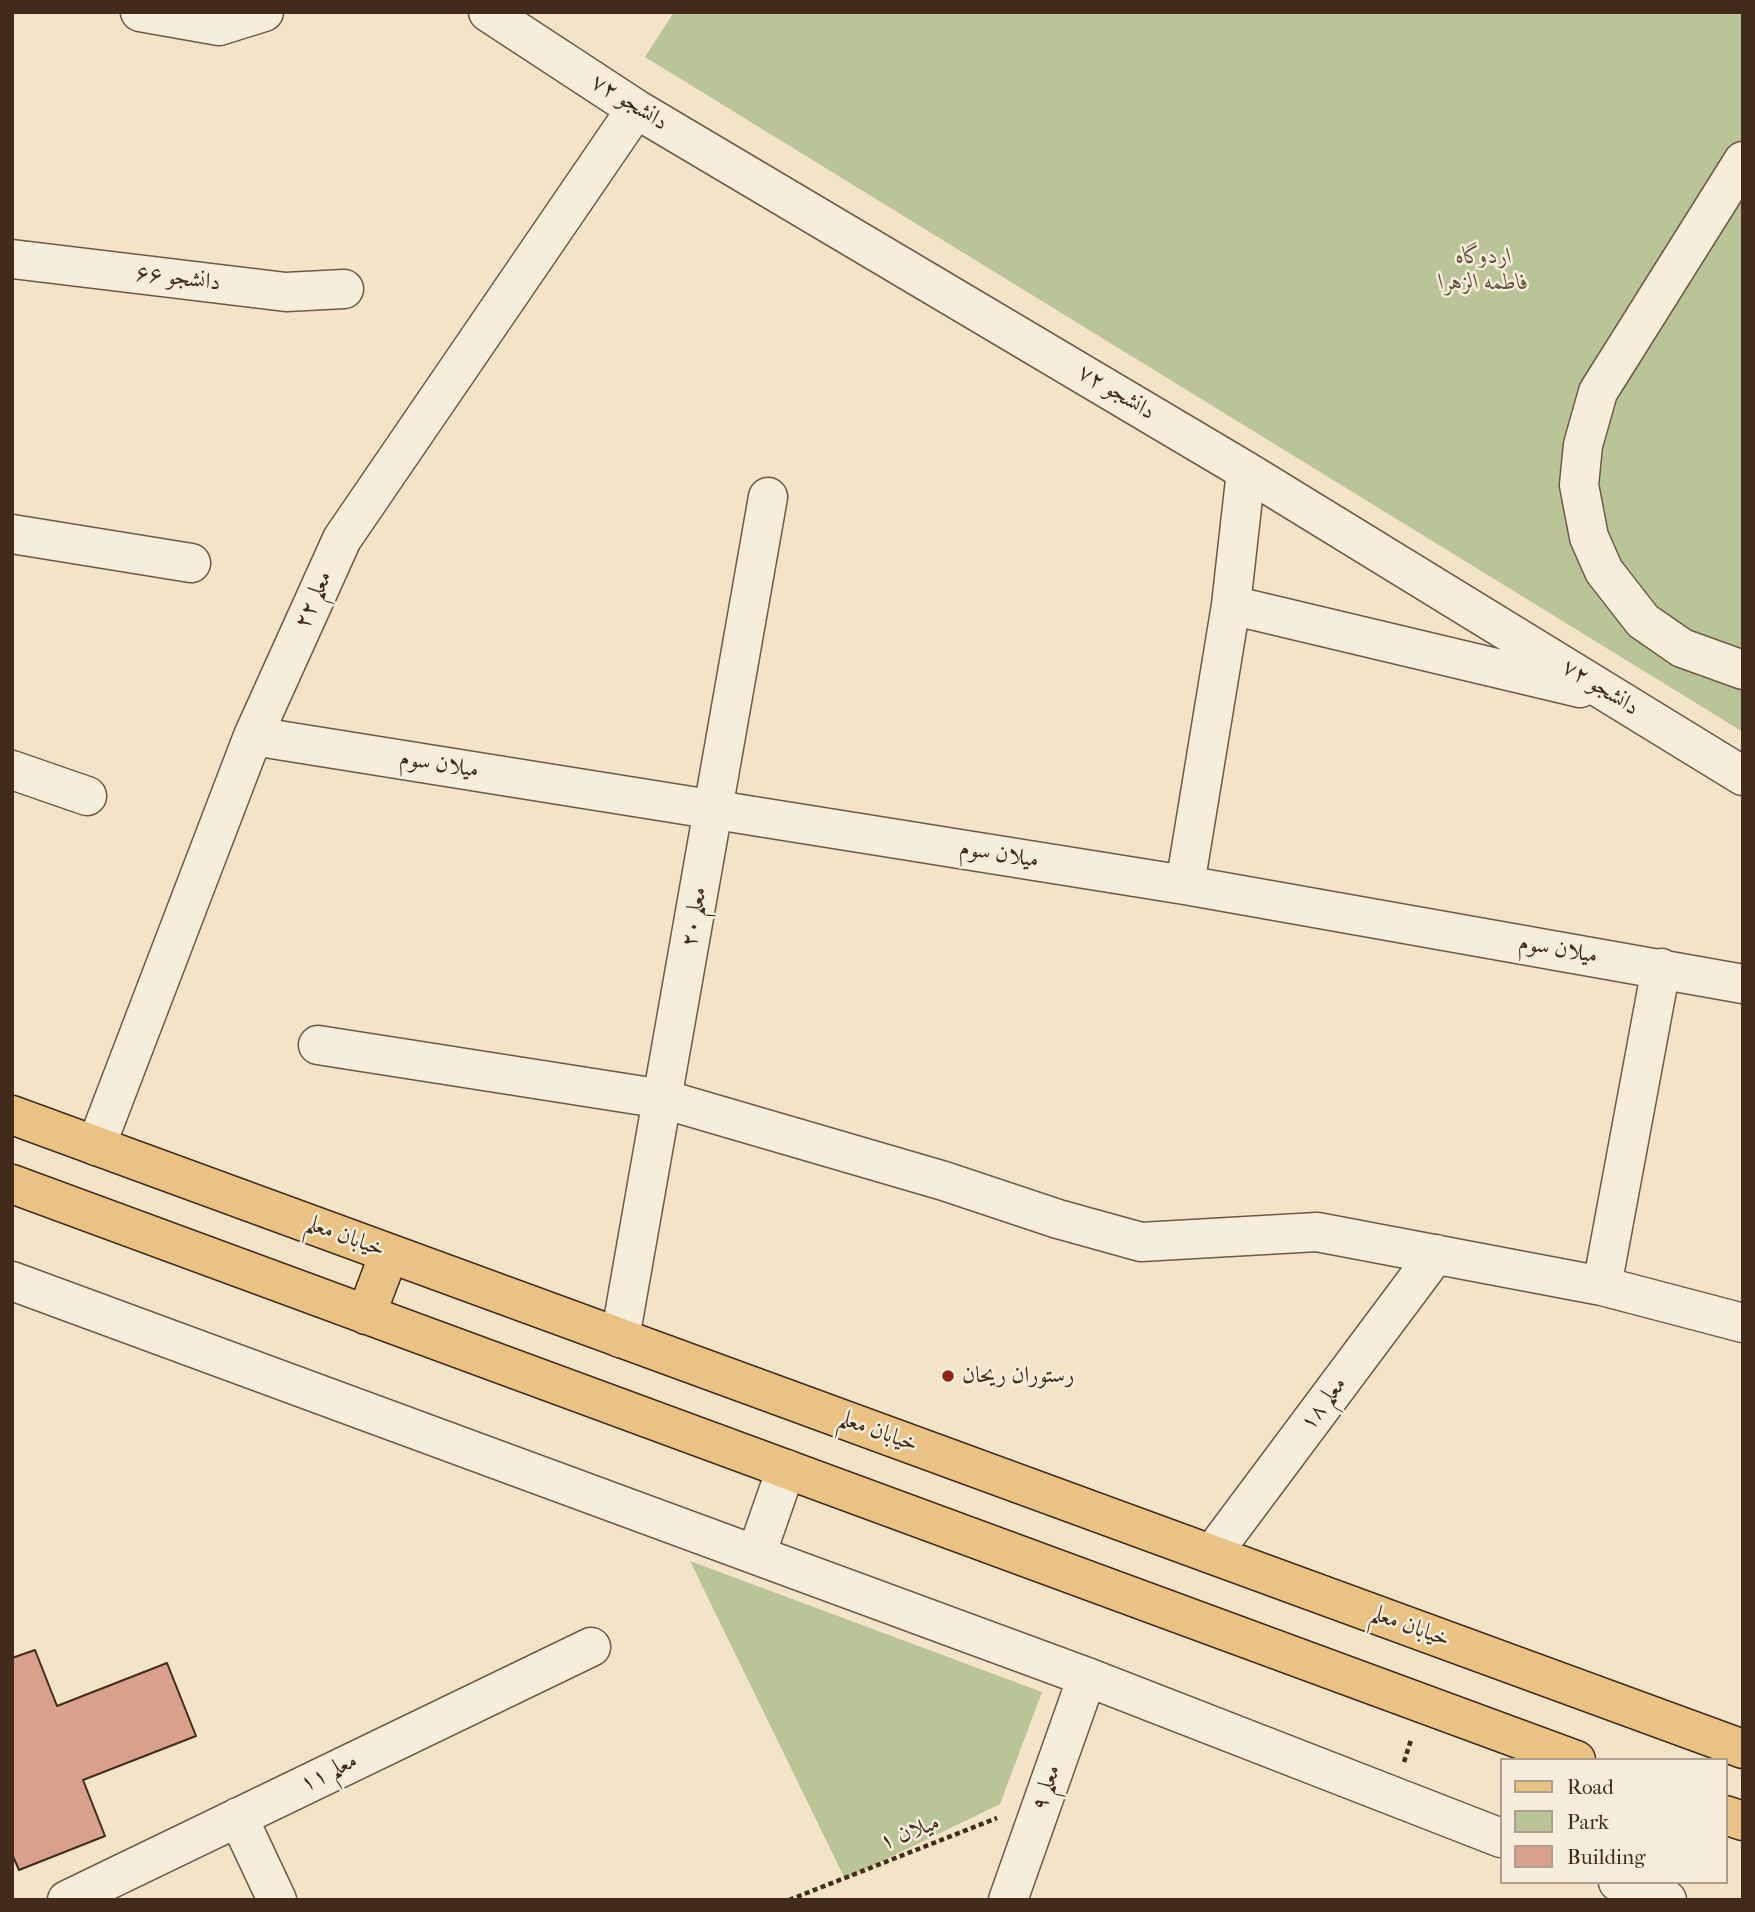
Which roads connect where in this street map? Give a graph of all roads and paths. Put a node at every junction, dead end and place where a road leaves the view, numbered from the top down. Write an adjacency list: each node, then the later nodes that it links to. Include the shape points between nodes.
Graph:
1 (140, 12): 2 (street, via 219,26)
2 (264, 12)
3 (488, 12): 4 (street, دانشجو ۷۲)
4 (636, 109): 8 (street, دانشجو ۷۲); 15 (street, معلم ۲۲, via 342,539)
5 (1743, 161): 13 (street, via 1598,392 1583,444 1578,485 1589,537 1604,572 1643,621 1682,648)
6 (12, 259): 7 (street, دانشجو ۶۶, via 286,292)
7 (344, 289)
8 (1246, 471): 12 (street); 14 (street, دانشجو ۷۲)
9 (768, 497): 19 (street, معلم ۲۰)
10 (13, 541): 11 (street)
11 (191, 563)
12 (1231, 606): 14 (street); 20 (street)
13 (1743, 670)
14 (1614, 696): 17 (street, دانشجو ۷۲)
15 (253, 736): 19 (street, میلان سوم); 26 (street, معلم ۲۲)
16 (12, 770): 18 (street)
17 (1743, 776)
18 (87, 796)
19 (714, 810): 20 (street, میلان سوم); 24 (street, معلم ۲۰)
20 (1185, 884): 21 (street, میلان سوم)
21 (1661, 968): 22 (street, میلان سوم); 31 (street)
22 (1743, 984)
23 (318, 1045): 24 (street)
24 (663, 1099): 29 (street, via 1141,1242 1317,1231); 34 (street, معلم ۲۰)
25 (12, 1115): 26 (main road, خیابان معلم)
26 (96, 1146): 28 (main road, خیابان معلم)
27 (12, 1184): 32 (main road)
28 (389, 1254): 32 (main road); 34 (main road, خیابان معلم)
29 (1436, 1254): 31 (street); 36 (street, معلم ۱۸)
30 (12, 1281): 37 (street)
31 (1602, 1286): 33 (street)
32 (366, 1314): 35 (main road)
33 (1743, 1323)
34 (620, 1338): 36 (main road, خیابان معلم)
35 (786, 1469): 37 (street); 41 (main road)
36 (1212, 1554): 40 (main road, خیابان معلم)
37 (756, 1555): 39 (street)
38 (591, 1647): 43 (street, معلم ۱۱)
39 (1087, 1676): 42 (street, معلم ۹); 44 (street)
40 (1743, 1749)
41 (1571, 1758)
42 (1043, 1800): 48 (path, میلان ۱); 49 (street, معلم ۹)
43 (237, 1817): 46 (street, معلم ۱۱); 47 (street)
44 (1500, 1838)
45 (1623, 1884): 50 (street)
46 (67, 1900)
47 (277, 1900)
48 (789, 1900)
49 (1008, 1900)
50 (1667, 1900)

